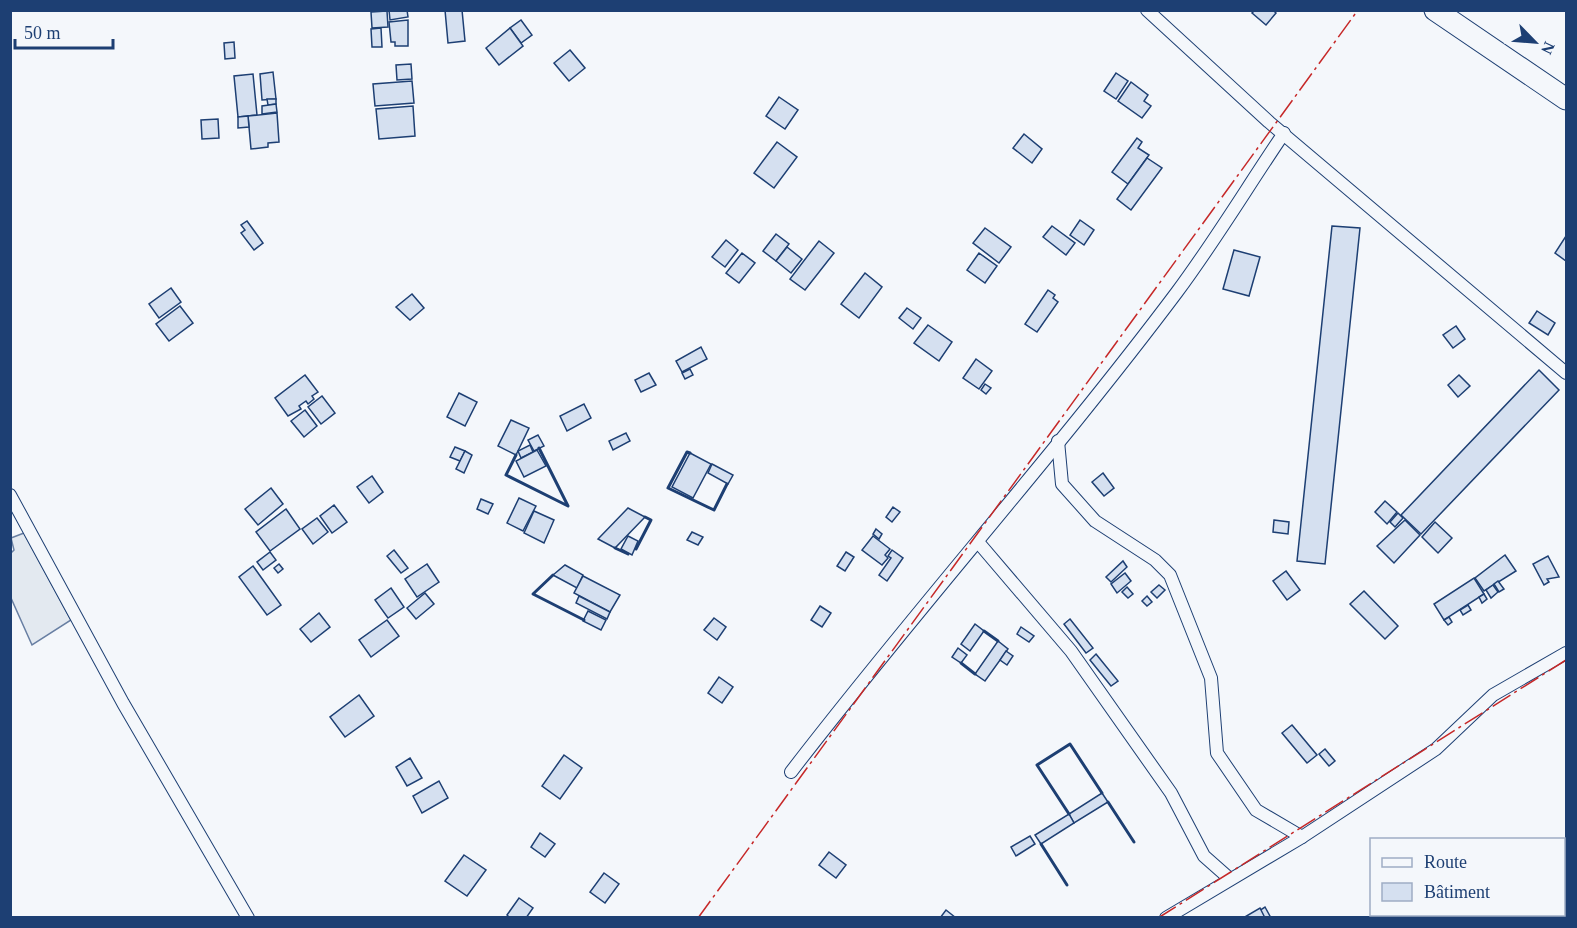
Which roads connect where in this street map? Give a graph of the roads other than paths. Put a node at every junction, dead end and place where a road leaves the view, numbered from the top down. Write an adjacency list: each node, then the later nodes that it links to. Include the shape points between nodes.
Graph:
1 (1147, 10): 4 (street)
2 (1435, 10): 3 (highway)
3 (1566, 99)
4 (1284, 134): 5 (street); 6 (street, via 1179,290)
5 (1566, 373)
6 (1058, 441): 8 (street); 11 (street, via 1062,484 1095,521 1170,574 1211,678 1217,753 1256,810)
7 (10, 495): 13 (street, via 123,703)
8 (978, 542): 10 (street); 12 (street, via 1071,651 1171,793 1203,856)
9 (1566, 653): 11 (street, via 1492,695 1436,748)
10 (791, 772)
11 (1302, 837): 12 (street)
12 (1230, 879): 14 (street)
13 (249, 918)
14 (1166, 918)

